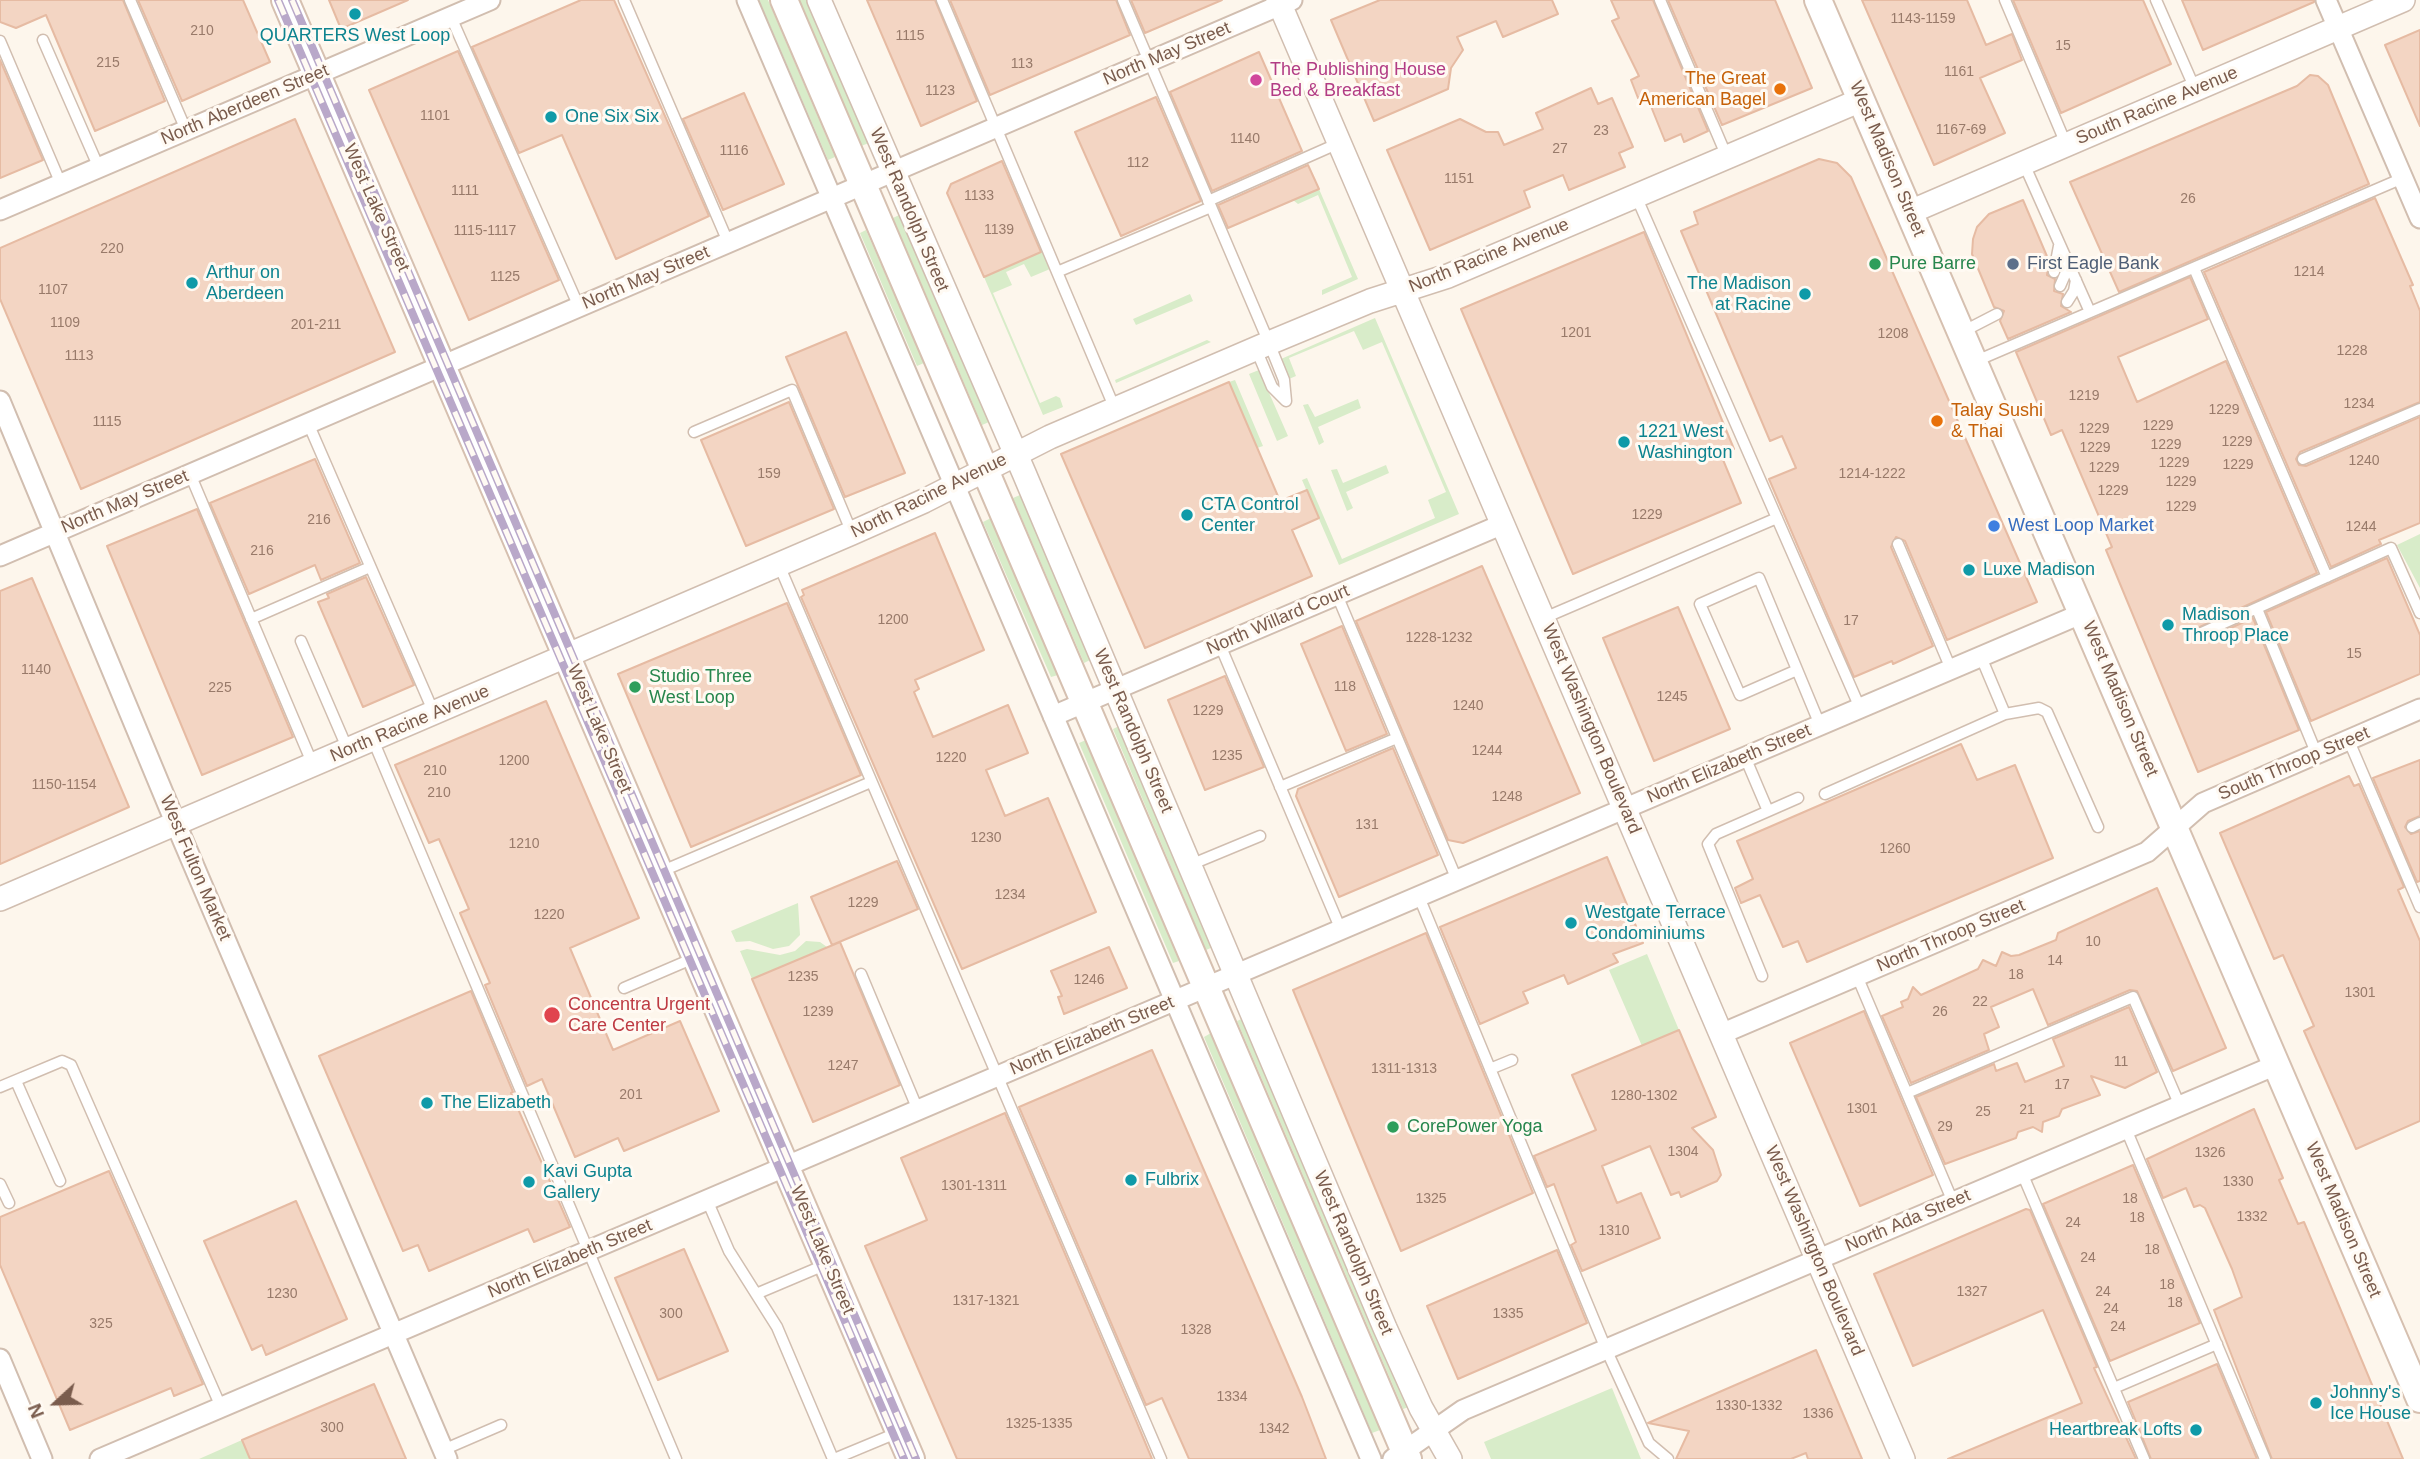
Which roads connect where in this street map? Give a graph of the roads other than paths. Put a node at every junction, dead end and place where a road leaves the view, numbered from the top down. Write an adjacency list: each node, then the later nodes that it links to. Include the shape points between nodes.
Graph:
1 (130, 0): 26 (lane)
2 (285, 0): 22 (main road, West Lake Street)
3 (490, 0): 17 (street, North Aberdeen Street)
4 (624, 0): 42 (lane)
5 (747, 0): 37 (street)
6 (784, 0): 35 (main road, West Randolph Street)
7 (819, 0): 32 (street, West Randolph Street)
8 (942, 0): 25 (lane)
9 (1123, 0): 21 (lane)
10 (1660, 0): 29 (lane)
11 (1818, 0): 24 (main road, West Madison Street)
12 (2005, 0): 28 (lane)
13 (2156, 0): 23 (lane)
14 (2326, 0): 18 (street)
15 (2403, 0): 18 (street, South Racine Avenue)
16 (1284, 2): 21 (street, North May Street); 27 (street, West Washington Boulevard)
17 (451, 17): 22 (street, North Aberdeen Street); 52 (lane)
18 (2338, 28): 23 (street, South Racine Avenue); 33 (street)
19 (43, 40): 31 (lane)
20 (0, 41): 34 (lane)
21 (1149, 61): 25 (street, North May Street); 38 (lane)
22 (317, 74): 26 (street, North Aberdeen Street); 58 (main road, West Lake Street)
23 (2195, 89): 28 (street, South Racine Avenue)
24 (1861, 100): 29 (street, North Racine Avenue); 41 (main road, West Madison Street)
25 (996, 127): 32 (street, North May Street); 46 (lane)
26 (186, 130): 31 (street, North Aberdeen Street)
27 (1339, 143): 38 (lane); 50 (street, West Washington Boulevard)
28 (2067, 145): 30 (street, South Racine Avenue)
29 (1727, 157): 36 (street, North Racine Avenue)
30 (2024, 163): 41 (street, South Racine Avenue); 43 (lane)
31 (99, 168): 34 (street, North Aberdeen Street)
32 (893, 172): 35 (street, North May Street); 64 (street, West Randolph Street)
33 (2403, 178): 39 (street); 45 (lane)
34 (61, 184): 40 (street, North Aberdeen Street)
35 (864, 185): 37 (street, North May Street); 66 (main road, West Randolph Street)
36 (1636, 196): 50 (street, North Racine Avenue, via 1448,276); 69 (lane)
37 (832, 198): 42 (street, North May Street); 68 (street)
38 (1210, 204): 46 (lane); 56 (lane)
39 (2418, 207)
40 (0, 210)
41 (1910, 212): 55 (main road, West Madison Street)
42 (728, 242): 52 (street, North May Street)
43 (2060, 243): 44 (lane); 47 (lane)
44 (2065, 255): 48 (lane); 49 (lane, via 2067,270)
45 (2194, 268): 53 (lane); 77 (lane, via 2284,467)
46 (1057, 272): 61 (lane)
47 (2054, 272)
48 (2076, 279): 51 (lane); 53 (lane)
49 (2060, 286)
50 (1403, 290): 56 (street, North Racine Avenue); 70 (street, West Washington Boulevard)
51 (2067, 302)
52 (579, 307): 58 (street, North May Street)
53 (2091, 312): 57 (lane)
54 (1997, 317): 55 (lane)
55 (1962, 332): 57 (main road, West Madison Street)
56 (1262, 346): 56 (lane, via 1272,387 1286,401 1284,380); 61 (street, North Racine Avenue)
57 (1975, 362): 80 (main road, West Madison Street)
58 (443, 365): 62 (street, North May Street); 87 (main road, West Lake Street)
59 (0, 401): 71 (street, West Fulton Market)
60 (2420, 409): 65 (lane)
61 (1115, 410): 64 (street, North Racine Avenue)
62 (308, 423): 67 (street, North May Street); 76 (lane)
63 (694, 432): 72 (lane, via 792,390)
64 (1016, 454): 66 (street, North Racine Avenue); 91 (street, West Randolph Street)
65 (2303, 459)
66 (986, 469): 68 (street, North Racine Avenue); 92 (main road, West Randolph Street)
67 (190, 474): 71 (street, North May Street); 83 (lane)
68 (955, 485): 72 (street, North Racine Avenue); 97 (street)
69 (1777, 518): 82 (lane); 93 (lane)
70 (1503, 524): 78 (street, North Willard Court); 82 (street, West Washington Boulevard)
71 (55, 532): 74 (street, North May Street); 112 (street, West Fulton Market)
72 (852, 533): 75 (street, North Racine Avenue)
73 (1898, 544): 89 (lane)
74 (0, 556)
75 (778, 565): 87 (street, North Racine Avenue); 106 (lane)
76 (370, 567): 83 (lane); 95 (lane)
77 (2327, 578): 79 (lane); 81 (lane, via 2391,548)
78 (1337, 595): 86 (street, North Willard Court); 99 (lane)
79 (2257, 610): 84 (lane); 103 (lane)
80 (2083, 613): 88 (street, North Elizabeth Street); 114 (main road, West Madison Street)
81 (2420, 613)
82 (1544, 618): 110 (street, West Washington Boulevard)
83 (251, 619): 105 (lane)
84 (2197, 635)
85 (301, 641): 102 (lane)
86 (1220, 645): 91 (street, North Willard Court); 107 (lane)
87 (568, 655): 95 (street, North Racine Avenue); 117 (main road, West Lake Street)
88 (1980, 657): 89 (street, North Elizabeth Street); 96 (lane)
89 (1951, 669): 93 (street, North Elizabeth Street)
90 (1797, 670): 90 (lane, via 1759,578 1700,604 1740,695); 98 (lane)
91 (1116, 690): 92 (street, North Willard Court); 116 (street, West Randolph Street)
92 (1086, 702): 97 (street, North Willard Court); 128 (main road, West Randolph Street)
93 (1860, 708): 98 (street, North Elizabeth Street)
94 (2420, 709): 101 (street, South Throop Street)
95 (434, 713): 100 (street, North Racine Avenue)
96 (2005, 714): 108 (lane); 113 (lane, via 2039,708 2047,712)
97 (1053, 716): 130 (street)
98 (1820, 726): 104 (street, North Elizabeth Street)
99 (1397, 738): 107 (lane); 118 (lane)
100 (373, 740): 102 (street, North Racine Avenue); 149 (lane)
101 (2349, 741): 103 (street, South Throop Street); 121 (lane)
102 (348, 750): 105 (street, North Racine Avenue)
103 (2316, 755): 114 (street, South Throop Street, via 2203,803)
104 (1745, 757): 110 (street, North Elizabeth Street); 111 (lane)
105 (314, 765): 112 (street, North Racine Avenue)
106 (871, 782): 117 (lane); 135 (lane)
107 (1280, 787): 122 (lane)
108 (1825, 794)
109 (1798, 798): 111 (lane)
110 (1625, 808): 118 (street, North Elizabeth Street); 131 (street, West Washington Boulevard)
111 (1768, 811): 126 (lane, via 1716,834 1707,845)
112 (176, 824): 120 (street, North Racine Avenue); 153 (street, West Fulton Market)
113 (2098, 827)
114 (2175, 828): 127 (street, North Throop Street, via 2147,852); 133 (main road, West Madison Street)
115 (1260, 836): 116 (lane)
116 (1190, 865): 125 (street, West Randolph Street)
117 (660, 872): 123 (main road, West Lake Street)
118 (1457, 880): 119 (street, North Elizabeth Street)
119 (1419, 897): 122 (street, North Elizabeth Street); 134 (lane)
120 (0, 900)
121 (2420, 907)
122 (1341, 930): 125 (street, North Elizabeth Street)
123 (696, 957): 129 (lane); 142 (main road, West Lake Street)
124 (861, 974): 140 (lane)
125 (1237, 974): 128 (street, North Elizabeth Street); 161 (street, West Randolph Street, via 1395,1351)
126 (1762, 976)
127 (1857, 976): 131 (street, North Throop Street); 138 (lane)
128 (1208, 987): 130 (street, North Elizabeth Street); 164 (main road, West Randolph Street)
129 (624, 988)
130 (1175, 1001): 135 (street, North Elizabeth Street); 171 (street)
131 (1721, 1034): 150 (street, West Washington Boulevard)
132 (1512, 1060): 134 (lane)
133 (2276, 1065): 139 (street, North Ada Street); 158 (main road, West Madison Street)
134 (1490, 1069): 155 (lane)
135 (997, 1077): 140 (street, North Elizabeth Street); 170 (lane)
136 (16, 1081): 137 (lane); 144 (lane); 159 (lane, via 62,1061 71,1065)
137 (0, 1087)
138 (1907, 1093): 139 (lane, via 2133,997); 147 (lane)
139 (2180, 1106): 141 (street, North Ada Street)
140 (918, 1110): 142 (street, North Elizabeth Street)
141 (2126, 1129): 143 (street, North Ada Street); 154 (lane)
142 (786, 1167): 146 (street, North Elizabeth Street); 151 (main road, West Lake Street)
143 (2022, 1173): 147 (street, North Ada Street); 157 (lane)
144 (60, 1181)
145 (0, 1184): 148 (lane)
146 (707, 1200): 149 (street, North Elizabeth Street); 152 (lane, via 729,1251)
147 (1953, 1202): 150 (street, North Ada Street)
148 (9, 1203)
149 (588, 1251): 153 (street, North Elizabeth Street); 167 (lane)
150 (1817, 1260): 155 (street, North Ada Street); 174 (street, West Washington Boulevard)
151 (828, 1264): 152 (lane); 162 (main road, West Lake Street)
152 (756, 1294): 168 (lane, via 777,1327)
153 (394, 1334): 159 (street, North Elizabeth Street); 163 (street, West Fulton Market)
154 (2217, 1344): 157 (lane); 176 (lane)
155 (1606, 1349): 161 (street, North Ada Street, via 1464,1410); 173 (lane, via 1649,1443)
156 (0, 1359): 165 (street)
157 (2114, 1388): 175 (lane)
158 (2420, 1399)
159 (221, 1407): 166 (street, North Elizabeth Street)
160 (501, 1425): 163 (lane)
161 (1434, 1430): 164 (street, North Ada Street); 172 (street, West Randolph Street)
162 (900, 1432): 168 (lane); 169 (main road, West Lake Street)
163 (445, 1454)
164 (1402, 1456)
165 (42, 1459)
166 (100, 1459)
167 (676, 1459)
168 (833, 1459)
169 (911, 1459)
170 (1161, 1459)
171 (1371, 1459)
172 (1450, 1459)
173 (1668, 1459)
174 (1903, 1459)
175 (2144, 1459)
176 (2265, 1459)

